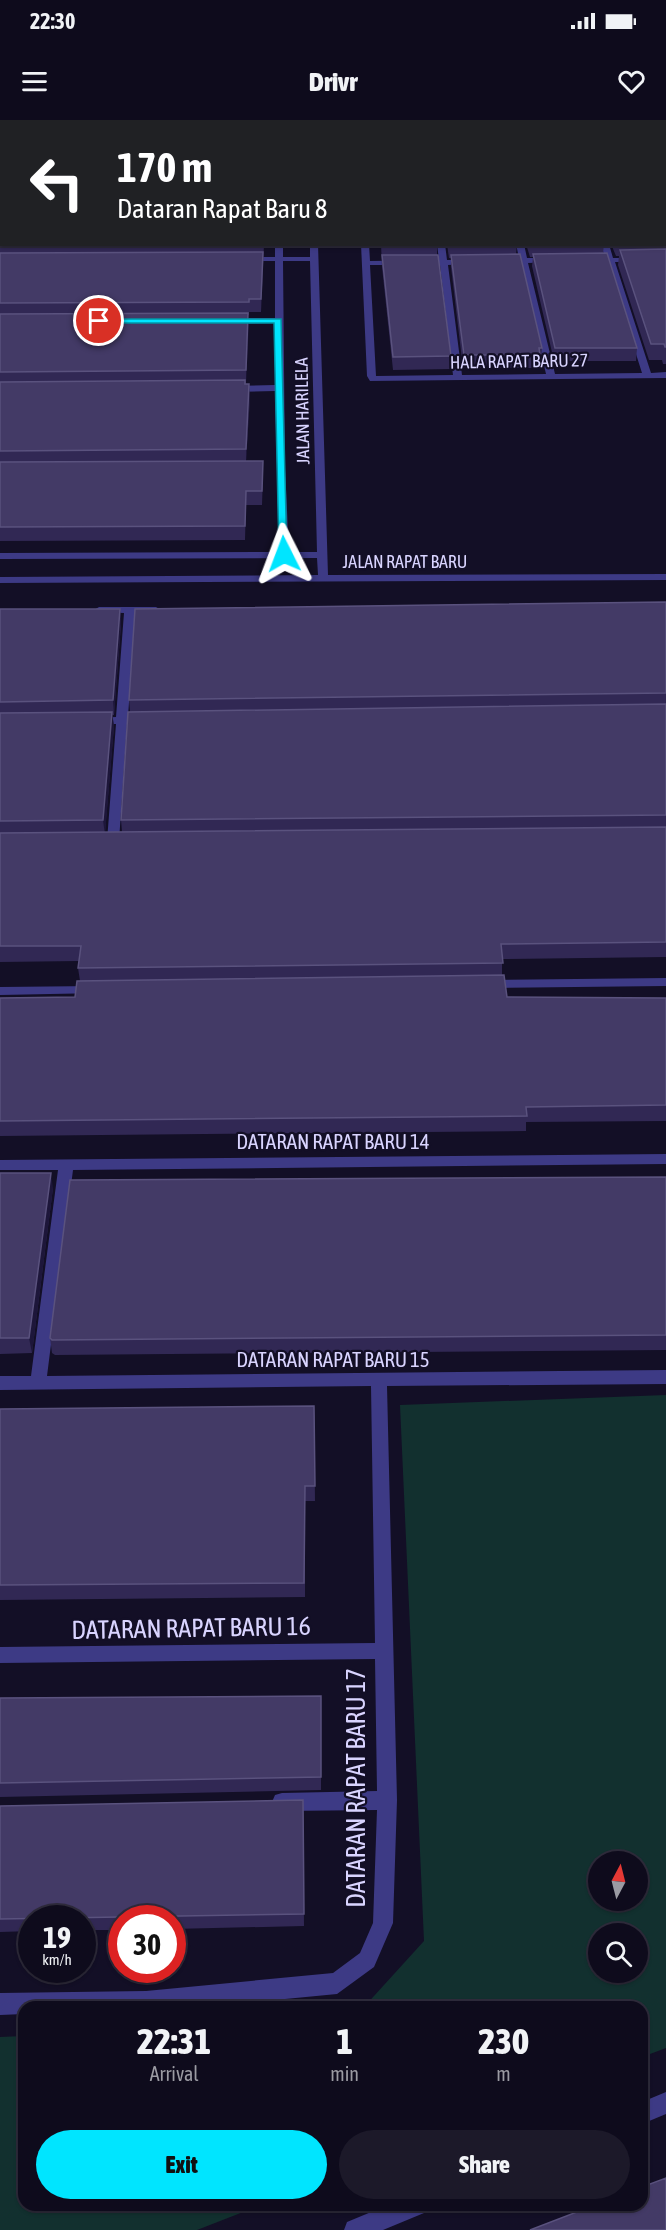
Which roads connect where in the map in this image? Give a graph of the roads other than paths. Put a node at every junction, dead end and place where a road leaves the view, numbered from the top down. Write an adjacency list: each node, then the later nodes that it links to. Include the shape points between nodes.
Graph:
1 (279, 246): 7 (street)
2 (314, 246): 10 (street, JALAN HARILELA)
3 (365, 246): 18 (street)
4 (441, 246): 17 (street)
5 (520, 246): 14 (street)
6 (606, 246): 8 (street)
7 (279, 259): 9 (street); 10 (street); 19 (street)
8 (609, 259): 12 (street); 13 (street); 21 (street)
9 (233, 260)
10 (314, 260): 30 (street, JALAN HARILELA)
11 (567, 260): 14 (street)
12 (577, 260)
13 (666, 260)
14 (524, 261): 16 (street); 23 (street)
15 (478, 262): 17 (street)
16 (489, 262)
17 (442, 263): 18 (street); 24 (street)
18 (367, 264): 24 (street, HALA RAPAT BARU 27, via 373,379)
19 (278, 320): 20 (street); 25 (street)
20 (219, 321)
21 (647, 375): 22 (street, HALA RAPAT BARU 27); 23 (street, HALA RAPAT BARU 27)
22 (666, 375)
23 (551, 377): 24 (street, HALA RAPAT BARU 27)
24 (458, 379)
25 (279, 388): 26 (street); 28 (street)
26 (221, 389)
27 (268, 468): 28 (street)
28 (280, 468): 29 (street)
29 (284, 554): 30 (street, JALAN RAPAT BARU); 31 (street, JALAN RAPAT BARU)
30 (321, 555): 32 (street, JALAN HARILELA)
31 (0, 556)
32 (323, 577): 33 (street, JALAN RAPAT BARU); 34 (street, JALAN RAPAT BARU)
33 (666, 577)
34 (0, 580)
35 (82, 610): 36 (street)
36 (130, 610): 37 (street); 38 (street)
37 (165, 610)
38 (121, 720): 39 (street); 40 (street); 41 (street)
39 (157, 720)
40 (79, 721)
41 (113, 841)
42 (666, 982): 43 (street)
43 (476, 984)
44 (107, 989): 45 (street)
45 (0, 991)
46 (666, 1159): 47 (street, DATARAN RAPAT BARU 14)
47 (66, 1164): 48 (street, DATARAN RAPAT BARU 14); 52 (street)
48 (0, 1165)
49 (666, 1377): 50 (street, DATARAN RAPAT BARU 15)
50 (379, 1381): 52 (street, DATARAN RAPAT BARU 15); 53 (street, DATARAN RAPAT BARU 17)
51 (0, 1383): 52 (street, DATARAN RAPAT BARU 15)
52 (38, 1383)
53 (383, 1651): 54 (street, DATARAN RAPAT BARU 16); 55 (street, DATARAN RAPAT BARU 17)
54 (0, 1655)
55 (387, 1800): 56 (street); 57 (street, DATARAN RAPAT BARU 17, via 383,1923 367,1960 338,1983)
56 (258, 1803)
57 (156, 2001)
58 (0, 2004): 59 (street, DATARAN RAPAT BARU 17)
59 (18, 2004)
60 (666, 2103): 61 (street)
61 (648, 2110)
62 (401, 2211): 63 (street)
63 (355, 2230)

